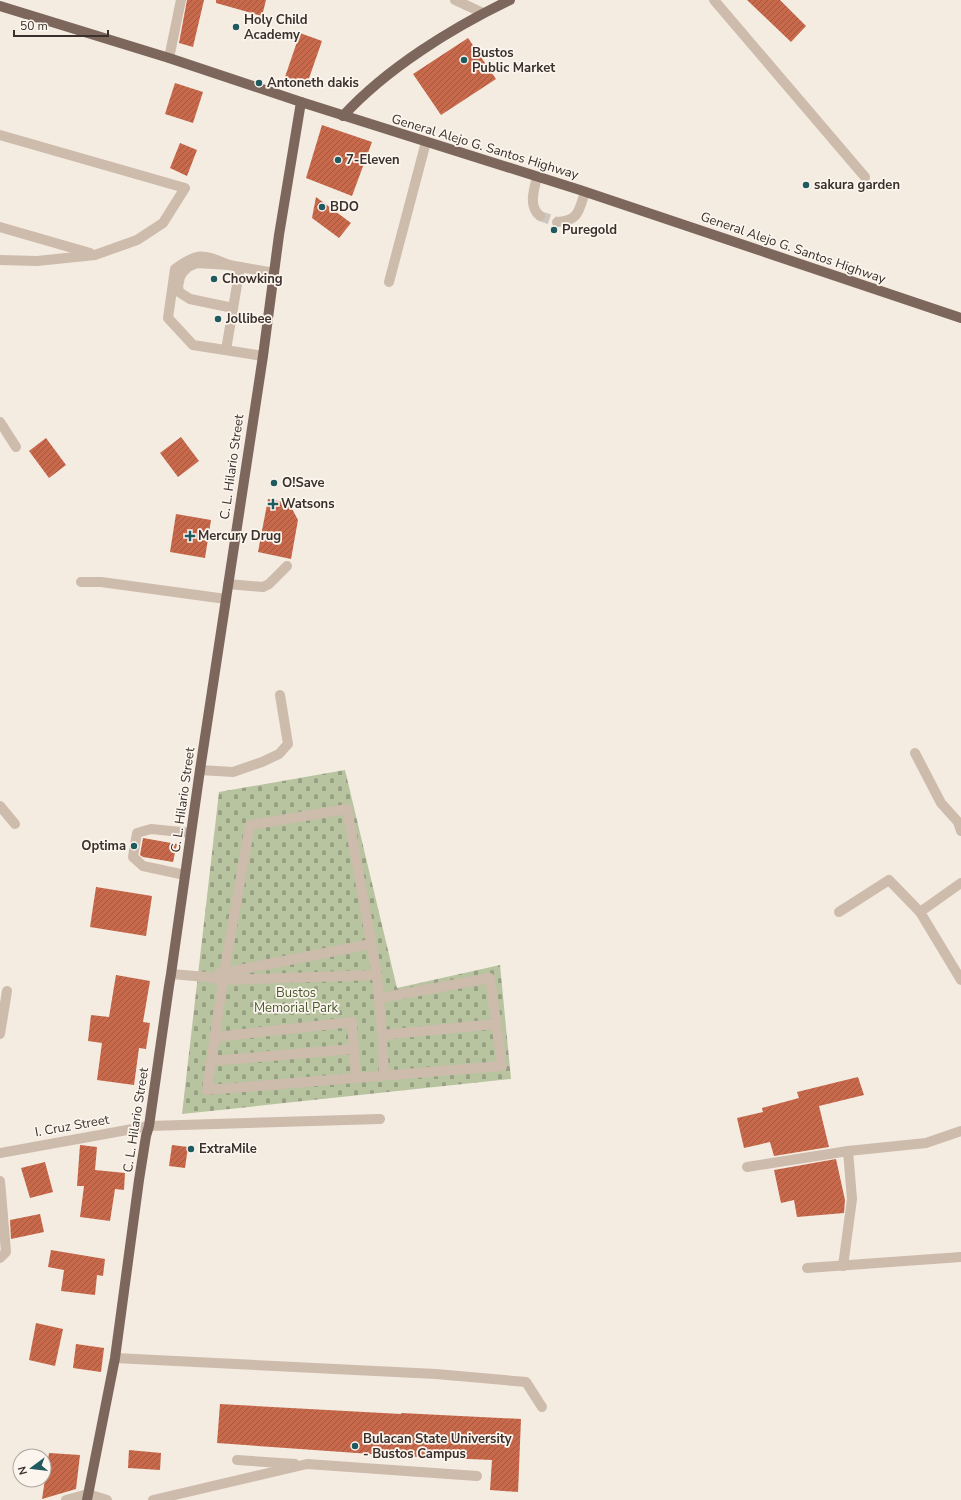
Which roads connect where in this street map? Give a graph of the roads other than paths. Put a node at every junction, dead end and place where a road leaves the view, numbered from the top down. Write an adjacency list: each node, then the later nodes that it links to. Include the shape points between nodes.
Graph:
1 (181, 0): 7 (street)
2 (455, 0): 6 (street)
3 (510, 0): 6 (main road)
4 (714, 0): 13 (street)
5 (0, 6): 7 (main road, General Alejo G. Santos Highway)
6 (483, 13): 9 (main road, via 418,53 376,84)
7 (169, 58): 8 (main road, General Alejo G. Santos Highway)
8 (301, 102): 9 (main road, General Alejo G. Santos Highway); 22 (main road, C. L. Hilario Street)
9 (343, 116): 11 (main road, General Alejo G. Santos Highway)
10 (0, 134): 18 (street, via 185,188 163,223 137,240)
11 (426, 142): 12 (main road, General Alejo G. Santos Highway); 23 (street)
12 (537, 177): 14 (main road, General Alejo G. Santos Highway); 15 (street, via 532,197 536,212)
13 (865, 177)
14 (585, 192): 16 (street, via 574,218); 25 (main road, General Alejo G. Santos Highway)
15 (540, 216)
16 (557, 222)
17 (0, 227): 18 (street)
18 (95, 255): 19 (street, via 37,261)
19 (0, 260)
20 (229, 265): 21 (street); 24 (street, via 197,263 183,272 178,286 179,292 190,299); 26 (street, via 198,256 187,260 176,269 168,318 193,345)
21 (240, 267): 22 (street); 24 (street)
22 (274, 273): 27 (main road, C. L. Hilario Street)
23 (389, 282)
24 (233, 308): 26 (street)
25 (961, 318)
26 (226, 350): 27 (street)
27 (263, 356): 32 (main road, C. L. Hilario Street)
28 (0, 422): 29 (street)
29 (16, 447)
30 (287, 566): 32 (street, via 263,587)
31 (81, 582): 33 (street, via 101,582)
32 (228, 584): 33 (main road, C. L. Hilario Street)
33 (226, 599): 36 (main road, C. L. Hilario Street)
34 (280, 695): 36 (street, via 288,744 279,754 233,772)
35 (915, 753): 39 (street, via 941,803 958,822)
36 (200, 770): 40 (main road, C. L. Hilario Street)
37 (0, 806): 38 (street)
38 (15, 824)
39 (961, 831)
40 (191, 833): 41 (main road, C. L. Hilario Street); 41 (street, via 151,829 137,833 133,857 143,866)
41 (185, 875): 46 (main road, C. L. Hilario Street)
42 (961, 883): 44 (street)
43 (839, 912): 44 (street, via 889,880)
44 (920, 912): 49 (street)
45 (371, 944): 47 (street); 48 (street); 48 (street, via 347,808 250,825)
46 (171, 974): 48 (street); 61 (main road, C. L. Hilario Street)
47 (377, 975): 48 (street); 51 (street)
48 (223, 976): 55 (street)
49 (961, 980)
50 (7, 991): 53 (street)
51 (380, 998): 52 (street, via 490,978); 54 (street)
52 (496, 1024): 54 (street); 58 (street, via 502,1066)
53 (0, 1034)
54 (382, 1035): 58 (street)
55 (214, 1037): 56 (street, via 352,1022); 57 (street)
56 (354, 1049): 57 (street); 59 (street)
57 (211, 1061): 59 (street, via 207,1090)
58 (384, 1075): 59 (street)
59 (356, 1077)
60 (380, 1119): 61 (street, I. Cruz Street)
61 (149, 1126): 64 (street, I. Cruz Street); 71 (main road, C. L. Hilario Street)
62 (961, 1131): 63 (street, via 926,1143)
63 (848, 1151): 65 (street); 69 (street, via 852,1199)
64 (0, 1153)
65 (747, 1167)
66 (0, 1180): 68 (street, via 6,1252)
67 (961, 1257): 69 (street)
68 (0, 1258)
69 (843, 1266): 70 (street)
70 (807, 1268)
71 (115, 1358): 72 (street, via 436,1374 526,1382); 76 (main road, C. L. Hilario Street)
72 (542, 1407)
73 (237, 1460): 74 (street)
74 (307, 1464): 75 (street); 79 (street)
75 (477, 1476)
76 (88, 1497): 77 (street); 78 (street)
77 (66, 1500)
78 (107, 1500)
79 (153, 1500)

